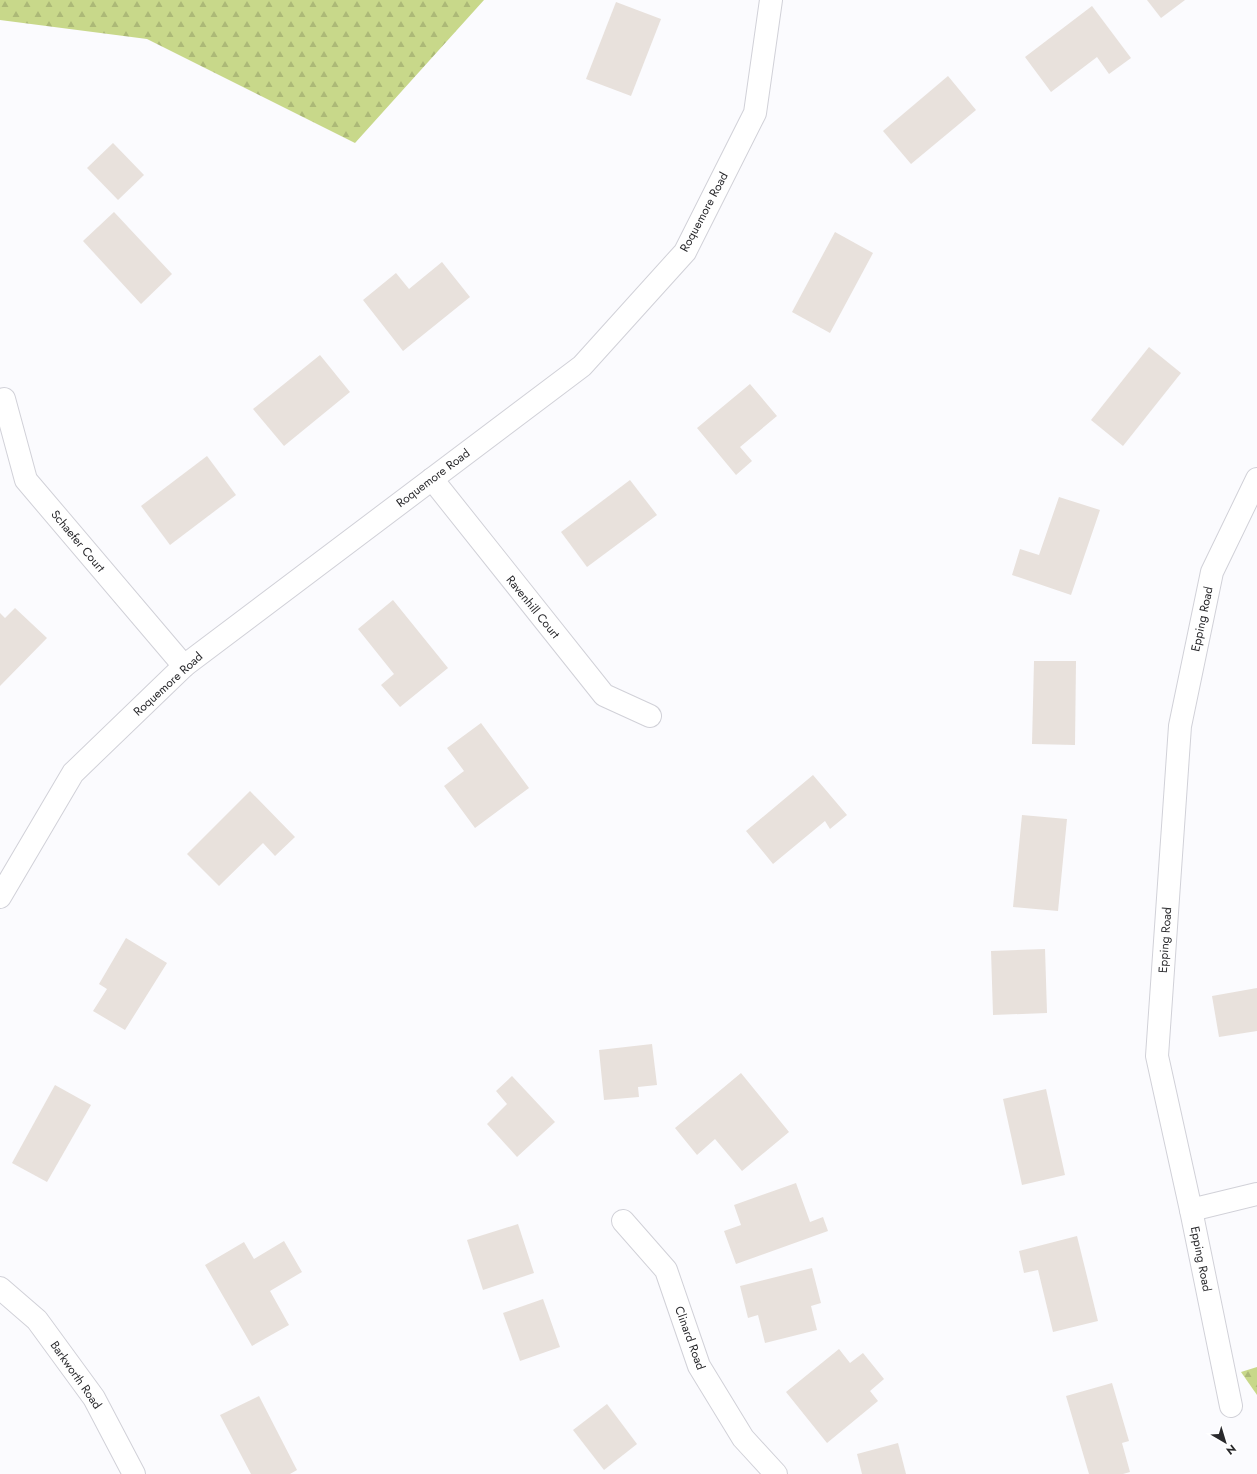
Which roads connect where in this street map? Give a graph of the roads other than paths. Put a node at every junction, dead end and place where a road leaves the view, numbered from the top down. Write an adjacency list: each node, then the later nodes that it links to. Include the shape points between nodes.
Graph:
1 (771, 0): 3 (street, Roquemore Road, via 755,113 685,252 582,366)
2 (4, 399): 5 (street, Schaefer Court, via 26,480)
3 (432, 479): 5 (street, Roquemore Road); 6 (street, Ravenhill Court, via 604,695)
4 (1257, 479): 9 (street, Epping Road, via 1212,572 1180,726 1156,1056)
5 (184, 666): 7 (street, Roquemore Road, via 73,773)
6 (650, 716)
7 (0, 897)
8 (1257, 1194): 9 (street)
9 (1191, 1210): 12 (street, Epping Road)
10 (623, 1221): 14 (street, Clinard Road, via 666,1270 699,1366 743,1438)
11 (0, 1288): 13 (street, Barkworth Road, via 37,1320 94,1398)
12 (1231, 1406)
13 (134, 1474)
14 (776, 1474)

